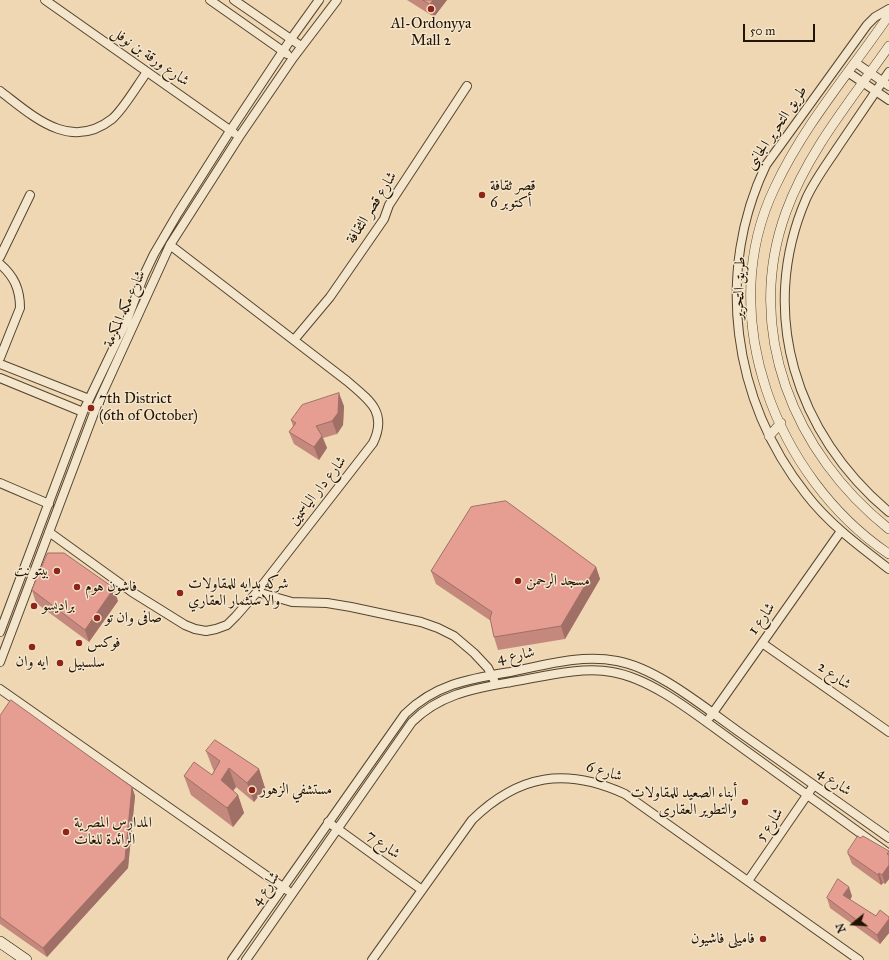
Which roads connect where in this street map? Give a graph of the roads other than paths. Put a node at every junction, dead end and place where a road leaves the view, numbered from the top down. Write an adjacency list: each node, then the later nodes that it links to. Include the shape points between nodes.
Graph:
1 (45, 0): 14 (street, شارع ورقة بن نوفل)
2 (210, 0): 11 (street)
3 (234, 0): 8 (street)
4 (320, 0): 8 (street, شارع مكه المكرمة)
5 (337, 0): 9 (street, شارع مكه المكرمة)
6 (889, 9): 37 (street, طريق التحرير الجانبى, via 867,25 783,139 766,165 746,220 737,270 738,330 750,389)
7 (889, 15): 13 (street, طريق التحرير)
8 (291, 39): 9 (street); 11 (street, شارع مكه المكرمة)
9 (301, 46): 12 (street, شارع مكه المكرمة)
10 (889, 46): 15 (street, طريق التحرير)
11 (283, 51): 12 (street); 24 (street, شارع مكه المكرمة)
12 (293, 58): 25 (street, شارع مكه المكرمة)
13 (856, 63): 15 (street); 17 (street, طريق التحرير)
14 (147, 72): 21 (street, via 113,118 86,131 72,132 50,126); 24 (street, شارع ورقة بن نوفل)
15 (871, 72): 18 (street, طريق التحرير); 19 (street)
16 (889, 72): 19 (street)
17 (849, 73): 18 (street); 36 (street, طريق التحرير, via 796,147 774,188 754,256 750,302 754,349 767,395)
18 (864, 82): 22 (street); 41 (street, طريق التحرير, via 813,156 786,212 775,251 771,286 771,325 776,358 786,391 818,450 857,501)
19 (886, 83): 22 (street)
20 (467, 86): 30 (street, شارع قصر الثقافة, via 389,205 384,220 330,296)
21 (0, 91)
22 (876, 91): 23 (street); 40 (street, via 822,171 804,204 788,254 784,283 784,313 795,372 816,422 842,464)
23 (889, 100)
24 (230, 131): 25 (street, شارع ورقة بن نوفل); 34 (street, شارع مكه المكرمة, via 164,236)
25 (239, 137): 27 (street, شارع مكه المكرمة)
26 (30, 195): 28 (street)
27 (170, 245): 30 (street, شارع دار الياسمين); 43 (street, شارع مكه المكرمة, via 97,405)
28 (0, 257)
29 (0, 264): 31 (street, via 12,276 20,299 20,308)
30 (294, 340): 46 (street, شارع دار الياسمين, via 373,404 379,424 378,434)
31 (0, 358)
32 (0, 364): 34 (street)
33 (0, 378): 35 (street)
34 (89, 399): 35 (street, شارع مكه المكرمة)
35 (83, 412): 39 (street, شارع مكه المكرمة)
36 (781, 423): 37 (street); 44 (street, طريق التحرير, via 798,459 827,497 860,532)
37 (769, 436): 42 (street, طريق التحرير الجانبى, via 806,495)
38 (0, 483): 39 (street)
39 (49, 504): 47 (street, شارع مكه المكرمة)
40 (889, 512)
41 (889, 529)
42 (841, 531): 45 (street, طريق التحرير الجانبى); 48 (street, شارع 1)
43 (49, 532): 46 (street, شارع دار الياسمين, via 132,592 195,629 216,629 226,625); 49 (street, شارع مكه المكرمة)
44 (889, 554)
45 (889, 569)
46 (257, 592): 50 (street, via 292,602 327,603 420,622 454,636 482,660)
47 (0, 632)
48 (762, 643): 53 (street, شارع 1); 55 (street, شارع 2)
49 (0, 662)
50 (492, 675): 51 (street); 53 (street, شارع 4, via 579,659 618,661 644,669); 58 (street, شارع 4, via 450,685 415,704 397,724)
51 (495, 685): 54 (street, شارع 4, via 583,671 611,671 651,685); 59 (street, شارع 4, via 446,697 422,712 412,722)
52 (0, 689): 63 (street)
53 (712, 713): 54 (street, شارع 1); 56 (street, شارع 4)
54 (706, 722): 57 (street, شارع 4)
55 (889, 732)
56 (814, 785): 57 (street, شارع 5); 60 (street, شارع 4)
57 (808, 795): 61 (street, شارع 4); 62 (street, شارع 5)
58 (328, 822): 59 (street, شارع 7); 63 (street, شارع 4)
59 (338, 829): 64 (street, شارع 7); 65 (street, شارع 4)
60 (889, 838)
61 (889, 854)
62 (748, 881): 64 (street, شارع 6, via 625,794 603,784 579,778 555,778 526,784 486,805 472,820); 71 (street, شارع 6)
63 (284, 888): 65 (street); 68 (street, شارع 4)
64 (422, 890): 70 (street, شارع 6)
65 (292, 895): 69 (street, شارع 4)
66 (0, 942): 67 (main road)
67 (26, 960)
68 (232, 960)
69 (246, 960)
70 (373, 960)
71 (859, 960)

